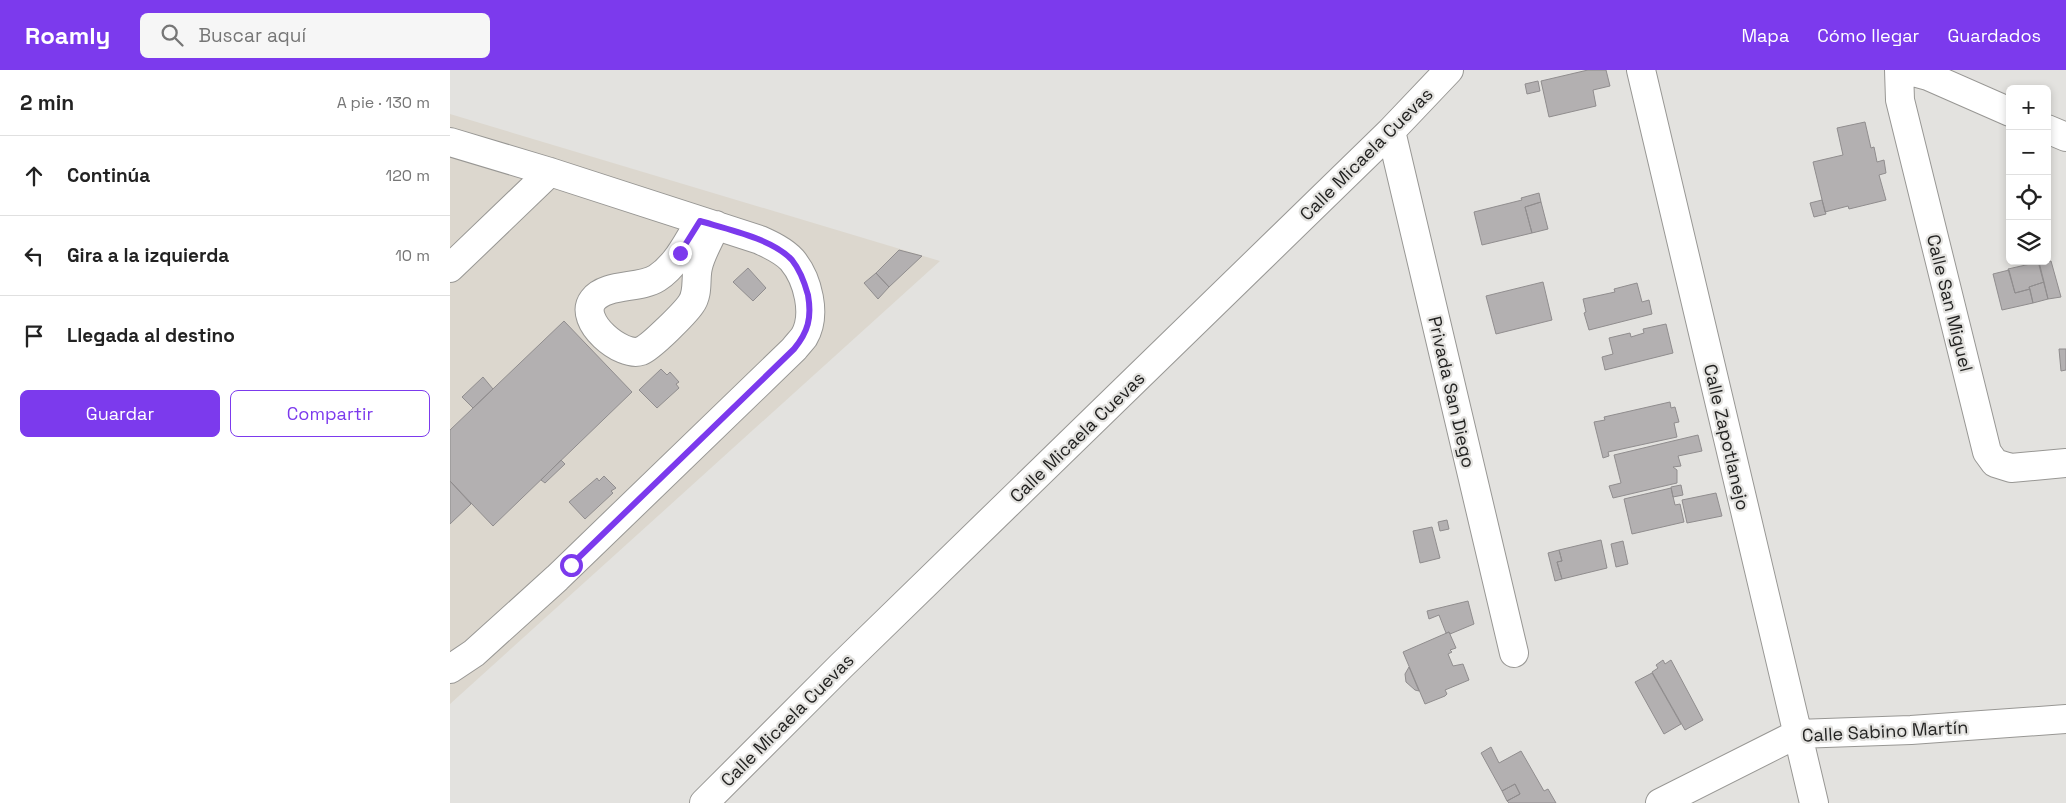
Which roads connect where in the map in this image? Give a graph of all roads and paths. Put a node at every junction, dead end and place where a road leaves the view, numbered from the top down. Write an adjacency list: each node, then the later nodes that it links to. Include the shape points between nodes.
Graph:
1 (1449, 70): 7 (street, Calle Micaela Cuevas)
2 (1641, 70): 17 (street, Calle Zapotlanejo)
3 (1899, 70): 13 (street, Calle San Miguel, via 1900,100 1987,452 1995,463 2011,468)
4 (1920, 72): 5 (street)
5 (2006, 110)
6 (2049, 130): 8 (street)
7 (1391, 131): 14 (street, Privada San Diego); 18 (street, Calle Micaela Cuevas)
8 (2066, 137)
9 (450, 142): 10 (street)
10 (550, 172): 11 (street); 12 (street)
11 (708, 223): 11 (street, via 692,304 661,335 641,351 626,351 596,328 590,320 592,301 600,294 657,278); 15 (street, via 760,240 792,260 810,304 804,336 557,578 474,653)
12 (450, 268)
13 (2066, 463)
14 (1514, 653)
15 (450, 669)
16 (2066, 719): 17 (street, Calle Sabino Martín)
17 (1797, 734): 19 (street, Calle Sabino Martín); 20 (street, Calle Zapotlanejo)
18 (704, 803)
19 (1660, 803)
20 (1814, 803)

